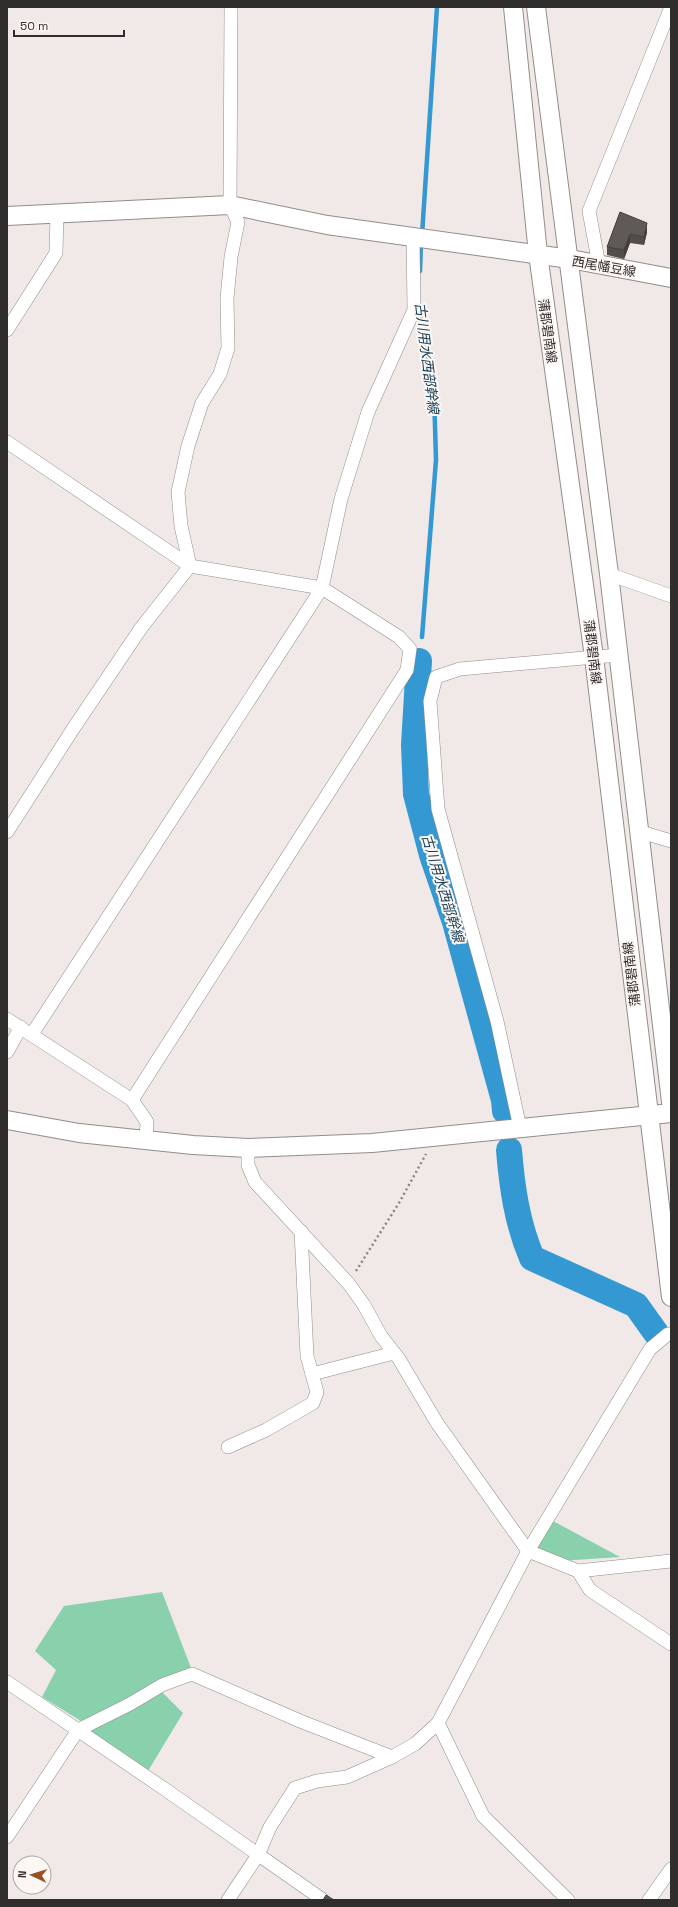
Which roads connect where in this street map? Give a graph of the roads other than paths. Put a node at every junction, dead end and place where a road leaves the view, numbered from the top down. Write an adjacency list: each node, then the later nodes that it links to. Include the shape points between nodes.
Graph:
1 (231, 7): 5 (street)
2 (514, 7): 9 (main road, 蒲郡碧南線)
3 (536, 7): 10 (main road, 蒲郡碧南線)
4 (671, 7): 11 (street, via 589,211)
5 (230, 205): 6 (main road, 西尾幡豆線); 8 (main road, 西尾幡豆線, via 327,225); 15 (street, via 238,222 227,298 228,348 220,374 202,403 188,446 178,492 181,526)
6 (57, 213): 7 (main road, 西尾幡豆線); 13 (street, via 56,253)
7 (7, 216)
8 (413, 237): 9 (main road, 西尾幡豆線); 17 (street, via 414,310 368,412 341,499)
9 (538, 254): 10 (main road, 西尾幡豆線); 20 (main road, 蒲郡碧南線)
10 (570, 259): 11 (main road, 西尾幡豆線); 16 (main road, 蒲郡碧南線)
11 (599, 265): 12 (main road, 西尾幡豆線)
12 (671, 278)
13 (7, 330)
14 (7, 442): 15 (street)
15 (190, 566): 17 (street); 21 (street, via 142,628)
16 (609, 574): 18 (street); 19 (main road, 蒲郡碧南線)
17 (322, 588): 25 (street); 27 (street, via 399,637 410,649 407,670)
18 (671, 596)
19 (618, 655): 20 (street); 22 (main road, 蒲郡碧南線)
20 (594, 657): 30 (main road, 蒲郡碧南線); 32 (street, via 460,669 436,677 430,701 438,809 497,1021)
21 (7, 832)
22 (641, 832): 23 (street); 28 (main road, 蒲郡碧南線)
23 (671, 841)
24 (7, 1019): 25 (street)
25 (26, 1031): 26 (street); 27 (street)
26 (7, 1052)
27 (132, 1100): 33 (street, via 147,1122)
28 (671, 1102)
29 (671, 1113): 30 (main road)
30 (648, 1116): 32 (main road); 36 (main road, 蒲郡碧南線)
31 (7, 1120): 33 (main road, via 79,1133)
32 (520, 1128): 34 (main road, via 372,1143)
33 (146, 1139): 34 (main road)
34 (248, 1148): 35 (street, via 248,1166 255,1182)
35 (301, 1232): 38 (street, via 349,1284); 39 (street, via 307,1356)
36 (671, 1297)
37 (671, 1334): 41 (street, via 650,1349)
38 (394, 1353): 39 (street); 41 (street, via 437,1423)
39 (312, 1374): 40 (street, via 317,1392 313,1403 266,1430)
40 (228, 1447)
41 (528, 1551): 43 (street); 46 (street)
42 (671, 1561): 43 (street)
43 (578, 1571): 44 (street, via 590,1590)
44 (671, 1644)
45 (7, 1682): 47 (street)
46 (438, 1723): 48 (street, via 415,1744); 54 (street, via 483,1816)
47 (78, 1730): 48 (street, via 162,1685 192,1674 300,1721); 49 (street); 50 (street)
48 (392, 1757): 50 (street, via 347,1777 317,1781 295,1788 270,1827)
49 (7, 1837)
50 (258, 1855): 52 (street); 53 (street)
51 (671, 1869): 55 (street)
52 (228, 1900)
53 (323, 1900)
54 (568, 1900)
55 (649, 1900)

